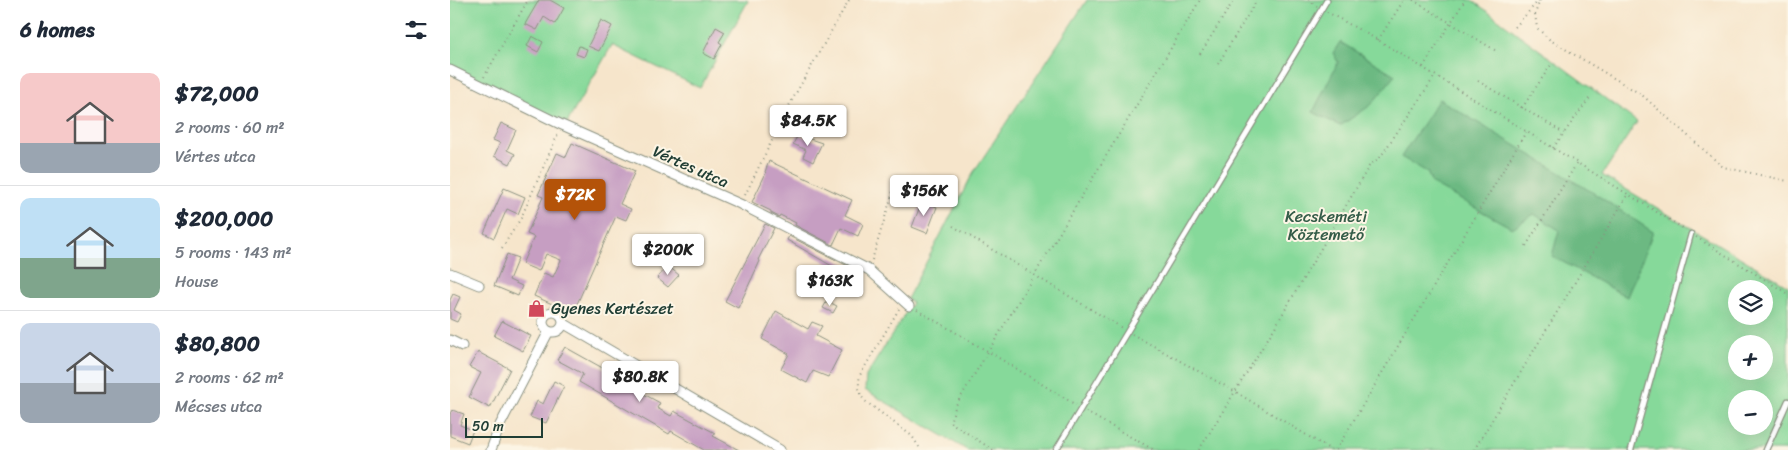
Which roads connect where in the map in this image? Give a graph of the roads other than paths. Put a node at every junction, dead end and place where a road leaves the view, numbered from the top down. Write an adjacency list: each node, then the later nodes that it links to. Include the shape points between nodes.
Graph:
1 (1327, 0): 14 (lane)
2 (450, 70): 6 (street, Vértes utca, via 562,125 740,204 869,270)
3 (1691, 234): 15 (lane)
4 (450, 273): 5 (street)
5 (478, 285)
6 (909, 306)
7 (563, 323): 8 (street, via 556,331); 8 (street, via 559,314 550,312 543,322); 13 (street)
8 (549, 330): 12 (street, via 500,425)
9 (450, 340): 10 (street)
10 (462, 346)
11 (1788, 401): 16 (lane)
12 (491, 450)
13 (780, 450)
14 (1056, 450)
15 (1630, 450)
16 (1766, 450)

